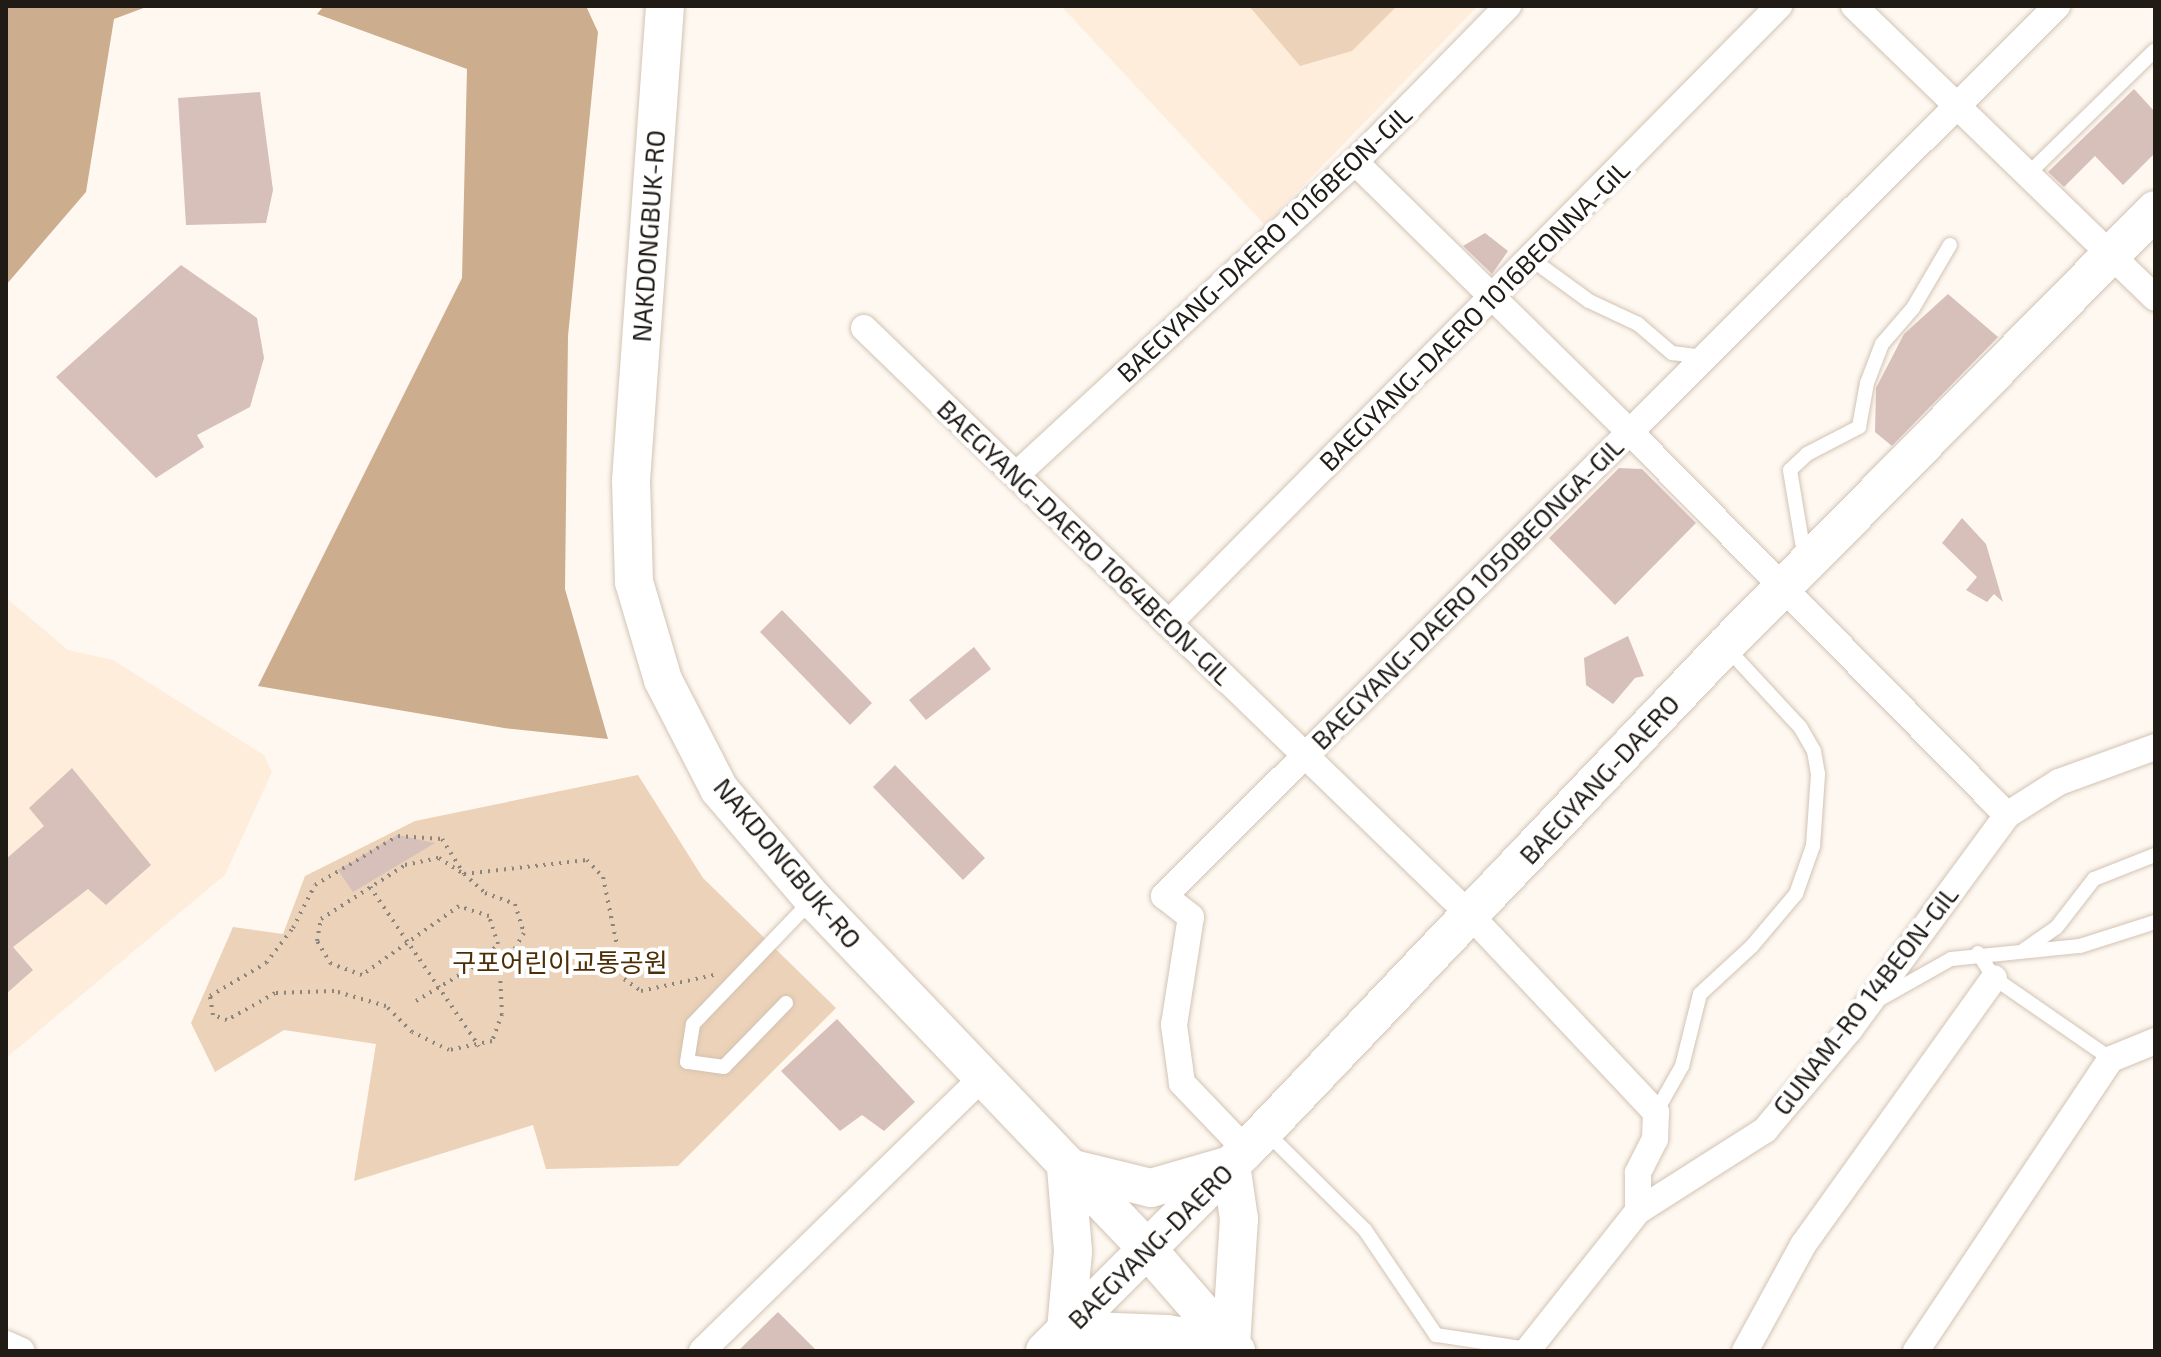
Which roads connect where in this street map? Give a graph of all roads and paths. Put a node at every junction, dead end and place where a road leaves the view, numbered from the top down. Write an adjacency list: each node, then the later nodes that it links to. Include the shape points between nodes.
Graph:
1 (665, 6): 30 (main road, NAKDONGBUK-RO, via 631,481 634,582 663,680 719,789)
2 (1508, 6): 8 (street, BAEGYANG-DAERO 1016BEON-GIL)
3 (1779, 6): 12 (street, BAEGYANG-DAERO 1016BEONNA-GIL)
4 (1854, 6): 7 (street)
5 (2057, 6): 7 (street, BAEGYANG-DAERO 1050BEONGA-GIL)
6 (2155, 50): 9 (lane)
7 (1956, 105): 9 (street); 17 (street, BAEGYANG-DAERO 1050BEONGA-GIL)
8 (1355, 162): 14 (street); 19 (street, BAEGYANG-DAERO 1016BEON-GIL)
9 (2028, 174): 13 (street)
10 (2155, 210): 13 (main road, BAEGYANG-DAERO)
11 (1950, 245): 20 (lane, via 1913,308 1882,344 1859,427 1807,454 1790,470 1802,542)
12 (1530, 258): 14 (street, BAEGYANG-DAERO 1016BEONNA-GIL); 17 (lane, via 1589,301 1638,324 1672,353)
13 (2119, 263): 15 (street); 20 (main road, BAEGYANG-DAERO)
14 (1492, 296): 18 (street); 22 (street, BAEGYANG-DAERO 1016BEONNA-GIL)
15 (2155, 298)
16 (864, 328): 19 (street, BAEGYANG-DAERO 1064BEON-GIL)
17 (1704, 357): 18 (street, BAEGYANG-DAERO 1050BEONGA-GIL)
18 (1629, 431): 21 (street); 25 (street, BAEGYANG-DAERO 1050BEONGA-GIL)
19 (1016, 475): 22 (street, BAEGYANG-DAERO 1064BEON-GIL)
20 (1811, 558): 21 (main road, BAEGYANG-DAERO)
21 (1783, 586): 23 (main road, BAEGYANG-DAERO); 26 (street)
22 (1169, 623): 25 (street, BAEGYANG-DAERO 1064BEON-GIL)
23 (1725, 646): 31 (main road, BAEGYANG-DAERO); 44 (lane, via 1800,727 1814,751 1818,774 1813,846 1796,894 1752,946 1700,994 1682,1066)
24 (2155, 747): 26 (street, GUNAM-RO 14BEON-GIL, via 2059,782)
25 (1305, 755): 31 (street, BAEGYANG-DAERO 1064BEON-GIL); 45 (street, via 1164,896 1191,917 1174,1025 1182,1083)
26 (2007, 815): 39 (street, GUNAM-RO 14BEON-GIL)
27 (2155, 855): 33 (lane, via 2094,879 2056,928)
28 (464, 874): 29 (path, via 439,858 405,865); 35 (path, via 587,860 603,877 624,979 641,991); 41 (path, via 485,893 515,904 524,933 500,973 502,1014 492,1041); 41 (path, via 442,839 398,836 315,885 293,928 266,963 210,996 213,1015 227,1020 275,993 334,991 386,1006 412,1032 449,1050)
29 (370, 887): 37 (path, via 321,919 317,941 331,964 362,975 459,906 489,916 498,944 483,961); 41 (path)
30 (813, 899): 35 (lane); 43 (main road, NAKDONGBUK-RO)
31 (1471, 916): 44 (street, BAEGYANG-DAERO 1064BEON-GIL); 45 (main road, BAEGYANG-DAERO)
32 (2155, 922): 33 (lane, via 2080,946)
33 (2020, 952): 34 (lane)
34 (1978, 953): 36 (lane); 39 (lane, via 1934,966)
35 (751, 966): 38 (lane, via 693,1024 687,1062 724,1067)
36 (1994, 978): 42 (lane); 55 (street, via 1803,1245)
37 (416, 1001)
38 (786, 1003)
39 (1866, 1008): 47 (street, GUNAM-RO 14BEON-GIL, via 1765,1130)
40 (2155, 1041): 42 (street)
41 (479, 1046)
42 (2111, 1059): 56 (street)
43 (984, 1076): 46 (main road, NAKDONGBUK-RO); 54 (street)
44 (1656, 1112): 47 (street, via 1655,1139 1638,1173)
45 (1247, 1148): 46 (main road, via 1151,1188); 48 (main road, BAEGYANG-DAERO); 51 (main road, via 1239,1219); 52 (lane, via 1365,1230 1436,1335)
46 (1066, 1168): 48 (main road, NAKDONGBUK-RO); 49 (main road, via 1073,1251)
47 (1638, 1211): 52 (street, GUNAM-RO 14BEON-GIL)
48 (1148, 1250): 49 (main road, BAEGYANG-DAERO); 51 (main road, NAKDONGBUK-RO)
49 (1056, 1341): 51 (main road, via 1167,1334)
50 (6, 1344): 53 (street)
51 (1239, 1349)
52 (1533, 1350)
53 (22, 1351)
54 (702, 1351)
55 (1745, 1351)
56 (1916, 1351)

